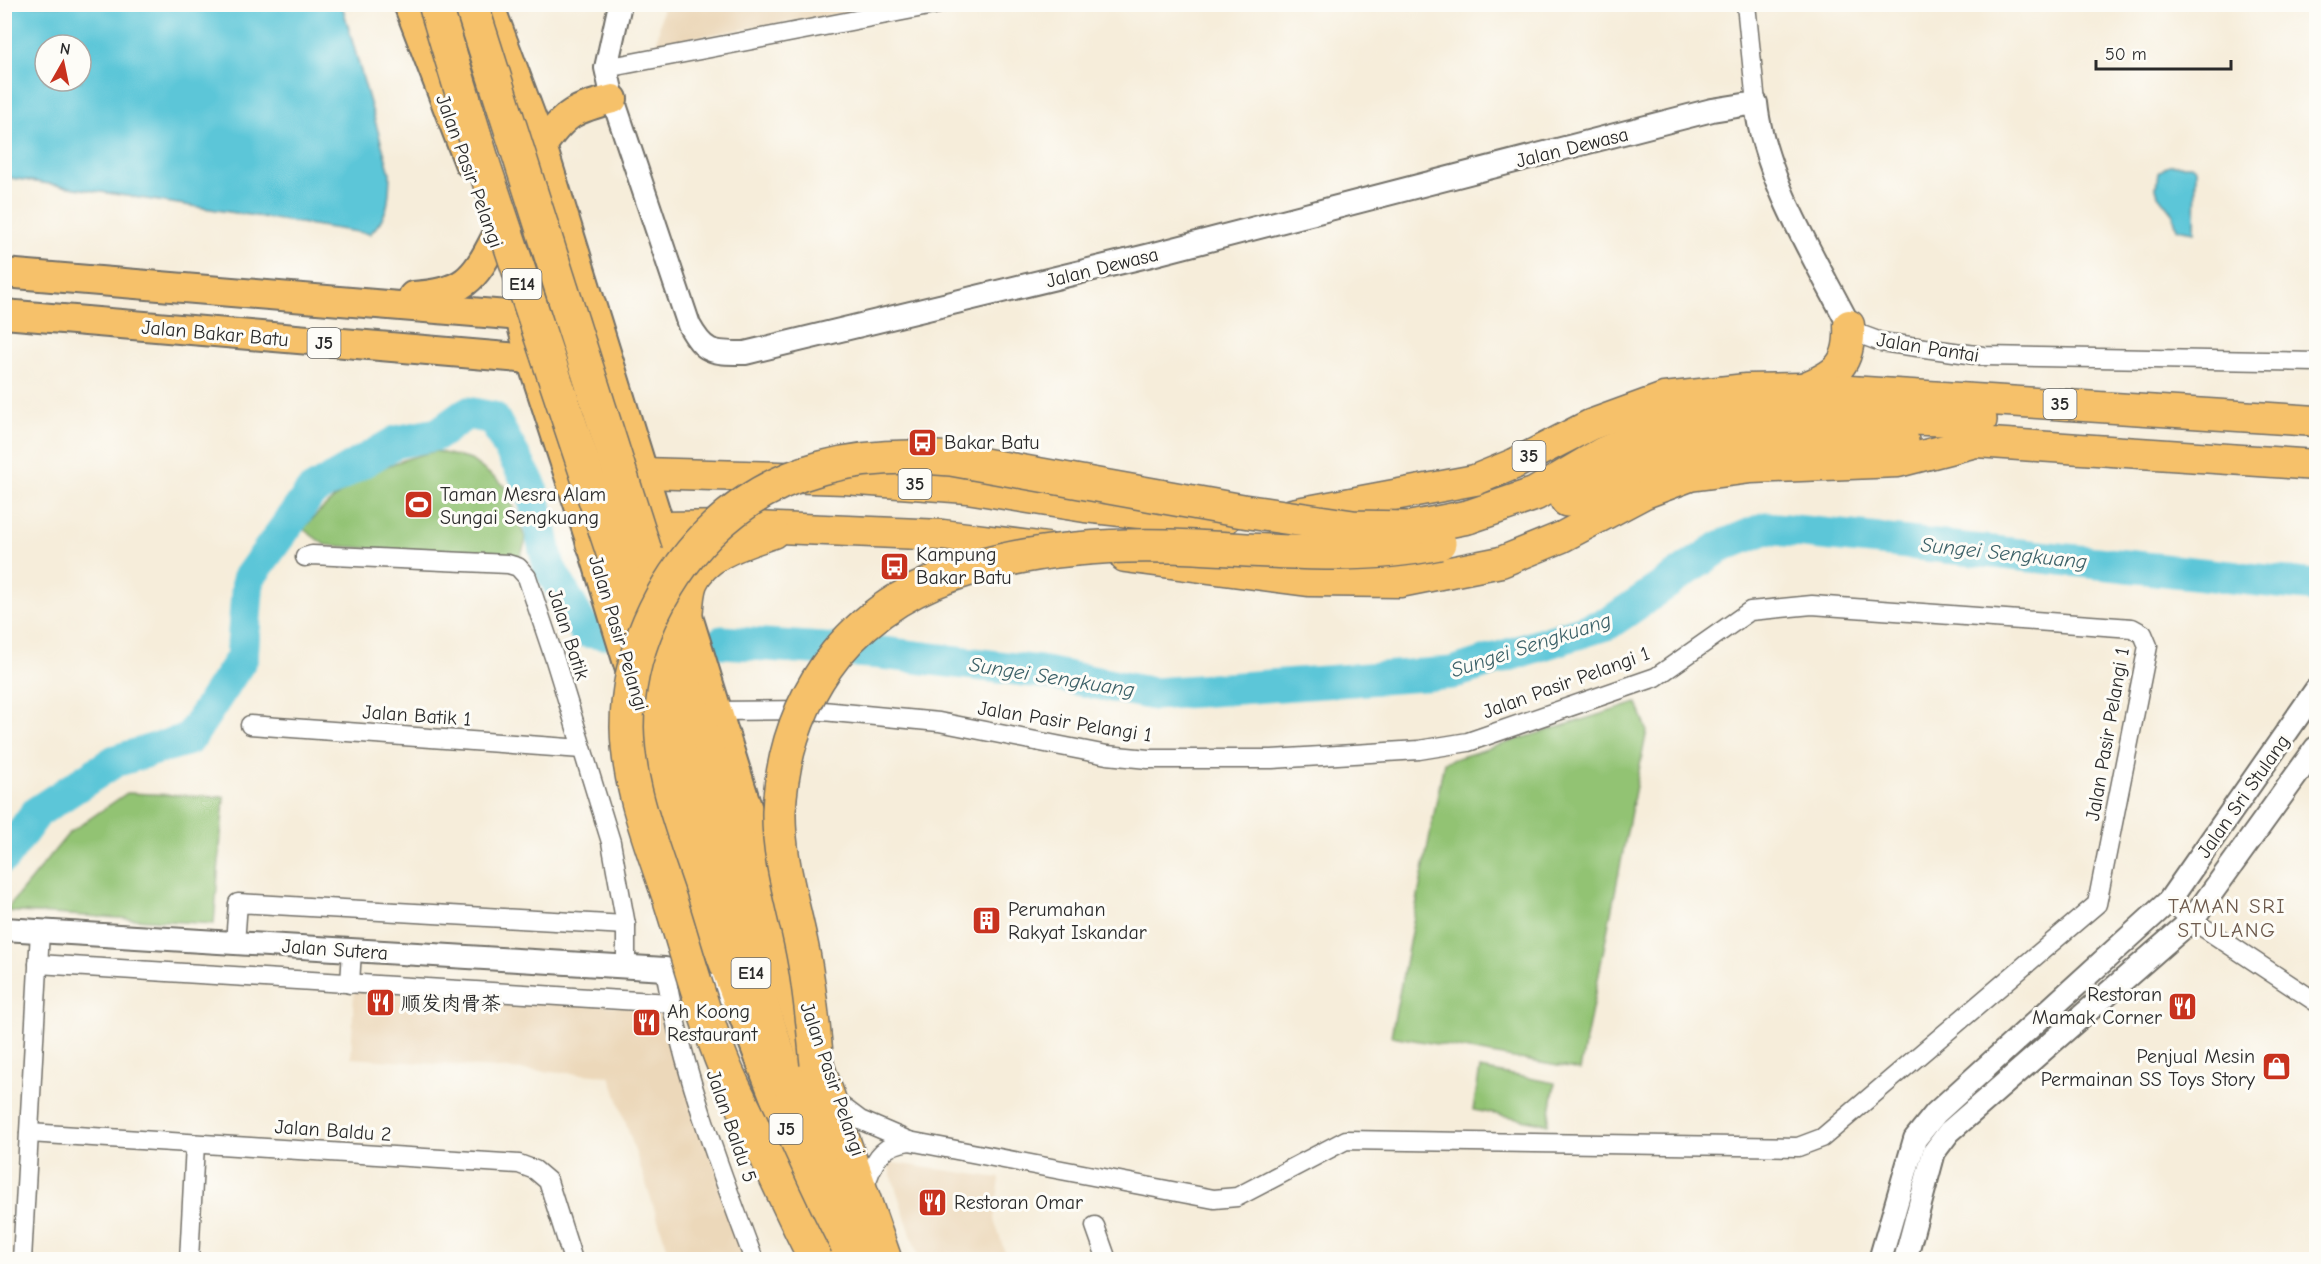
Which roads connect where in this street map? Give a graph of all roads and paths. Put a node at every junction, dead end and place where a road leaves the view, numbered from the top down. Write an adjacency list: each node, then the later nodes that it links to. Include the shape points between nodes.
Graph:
1 (408, 4): 12 (main road, Jalan Pasir Pelangi)
2 (435, 4): 72 (highway, E14, bridge, via 484,166 775,1045)
3 (471, 4): 59 (highway, E14, bridge, via 683,681)
4 (489, 4): 11 (main road, Jalan Pasir Pelangi)
5 (620, 4): 8 (street)
6 (939, 4): 8 (street)
7 (1746, 4): 10 (street, Jalan Pantai)
8 (606, 68): 9 (street, Jalan Dewasa)
9 (613, 99): 10 (street, Jalan Dewasa, via 689,325 700,344 715,353 745,353 1151,255 1712,110); 11 (main road, via 574,111 559,122)
10 (1756, 103): 18 (street, Jalan Pantai, via 1758,125 1782,191)
11 (542, 146): 15 (main road, Jalan Pasir Pelangi)
12 (496, 237): 14 (main road, via 472,277 451,291); 17 (main road, Jalan Pasir Pelangi)
13 (4, 273): 14 (main road, J5)
14 (342, 300): 17 (main road, J5)
15 (591, 303): 17 (main road, J5); 19 (main road, Jalan Pasir Pelangi)
16 (4, 314): 20 (main road, Jalan Bakar Batu / J5)
17 (520, 316): 21 (main road, Jalan Pasir Pelangi / J5)
18 (1850, 325): 22 (street, Jalan Pantai, via 1881,342 1983,356); 23 (highway, via 1843,364 1834,374)
19 (604, 343): 21 (main road, Jalan Bakar Batu / J5); 29 (main road, Jalan Pasir Pelangi)
20 (425, 351): 21 (main road, Jalan Bakar Batu / J5); 24 (main road, via 521,380)
21 (531, 359): 24 (main road, Jalan Pasir Pelangi / J5)
22 (2316, 362)
23 (1803, 388): 25 (highway, 35); 31 (highway, 35, via 1746,388 1664,398 1590,425 1475,480)
24 (544, 400): 30 (main road, Jalan Pasir Pelangi / J5)
25 (2316, 421)
26 (1978, 431): 27 (highway, 35); 28 (highway, 35); 34 (highway, via 1760,414 1683,424 1603,454); 37 (highway, 35, via 1898,462 1751,468 1690,476 1645,493 1562,537 1501,562)
27 (2316, 439)
28 (2316, 465)
29 (643, 472): 30 (highway, 35); 31 (highway, 35, via 967,488 1184,518 1291,514); 32 (main road, Jalan Pasir Pelangi)
30 (573, 486): 35 (main road, Jalan Pasir Pelangi / J5)
31 (1389, 495): 37 (highway, via 1368,513 1362,527 1362,542 1375,567)
32 (661, 527): 33 (highway, 35); 35 (highway, 35); 38 (main road, Jalan Pasir Pelangi)
33 (793, 527): 37 (highway, 35, via 974,538 1308,581); 38 (highway, via 742,543 707,564 693,583)
34 (1468, 527): 59 (highway, bridge, via 1392,551 1341,554 1193,547 1063,549 1002,560 938,578 903,595 872,617 850,638 814,686 798,717 782,775 779,814 783,862 803,951); 70 (highway, bridge, via 1353,527 951,459 906,455 858,458 772,487 729,516 700,543 663,592 642,641 627,725 630,766 640,813 718,1050)
35 (591, 543): 45 (main road, Jalan Pasir Pelangi / J5, bridge)
36 (305, 557): 43 (street, Jalan Batik, via 518,567 530,587)
37 (1400, 582)
38 (687, 620): 40 (main road, Jalan Pasir Pelangi)
39 (2316, 690): 44 (street, Jalan Sri Stulang)
40 (712, 700): 60 (main road, Jalan Pasir Pelangi); 62 (street, Jalan Pasir Pelangi 1, via 939,722 1088,752 1148,759 1272,759 1419,750 1468,742 1656,676 1750,611 1812,605 2132,628 2143,634 2148,646 2097,904 1822,1138 1798,1147 1346,1140 1237,1197 1214,1199)
41 (249, 725): 43 (street, Jalan Batik 1)
42 (2316, 748): 46 (street, Jalan Sri Stulang)
43 (582, 749): 47 (street, Jalan Batik, via 611,842)
44 (2169, 901): 46 (street); 76 (street, Jalan Sri Stulang, via 1936,1113 1915,1139)
45 (706, 917): 54 (street, via 693,947); 56 (main road, Jalan Pasir Pelangi / J5)
46 (2192, 920): 57 (street); 77 (street, Jalan Sri Stulang, via 1949,1132 1934,1152)
47 (627, 925): 50 (street, via 238,903); 53 (street, Jalan Batik)
48 (11, 929): 49 (street, Jalan Sutera)
49 (40, 931): 50 (street, Jalan Sutera); 52 (street)
50 (235, 943): 51 (street, Jalan Sutera)
51 (352, 950): 53 (street, Jalan Sutera); 55 (street)
52 (38, 964): 55 (street); 61 (street)
53 (626, 967): 54 (street, Jalan Sutera)
54 (665, 969): 56 (street, Jalan Sutera); 58 (street, Jalan Baldu 5)
55 (350, 984): 58 (street)
56 (735, 998): 71 (main road, Jalan Pasir Pelangi / J5)
57 (2316, 1002)
58 (670, 1003): 69 (street, Jalan Baldu 5, via 693,1084)
59 (817, 1064): 73 (highway, E14)
60 (840, 1105): 62 (street, Jalan Pasir Pelangi 1, via 860,1120); 64 (main road, Jalan Pasir Pelangi)
61 (29, 1133): 63 (street, Jalan Baldu 2); 66 (street)
62 (909, 1141): 64 (street, via 884,1149)
63 (195, 1144): 67 (street); 68 (street, Jalan Baldu 2, via 519,1164 548,1181)
64 (867, 1178): 74 (main road, Jalan Pasir Pelangi)
65 (1095, 1226): 75 (street)
66 (22, 1260)
67 (189, 1260)
68 (573, 1260)
69 (754, 1260)
70 (816, 1260)
71 (836, 1260)
72 (856, 1260)
73 (885, 1260)
74 (898, 1260)
75 (1107, 1260)
76 (1880, 1260)
77 (1905, 1260)

